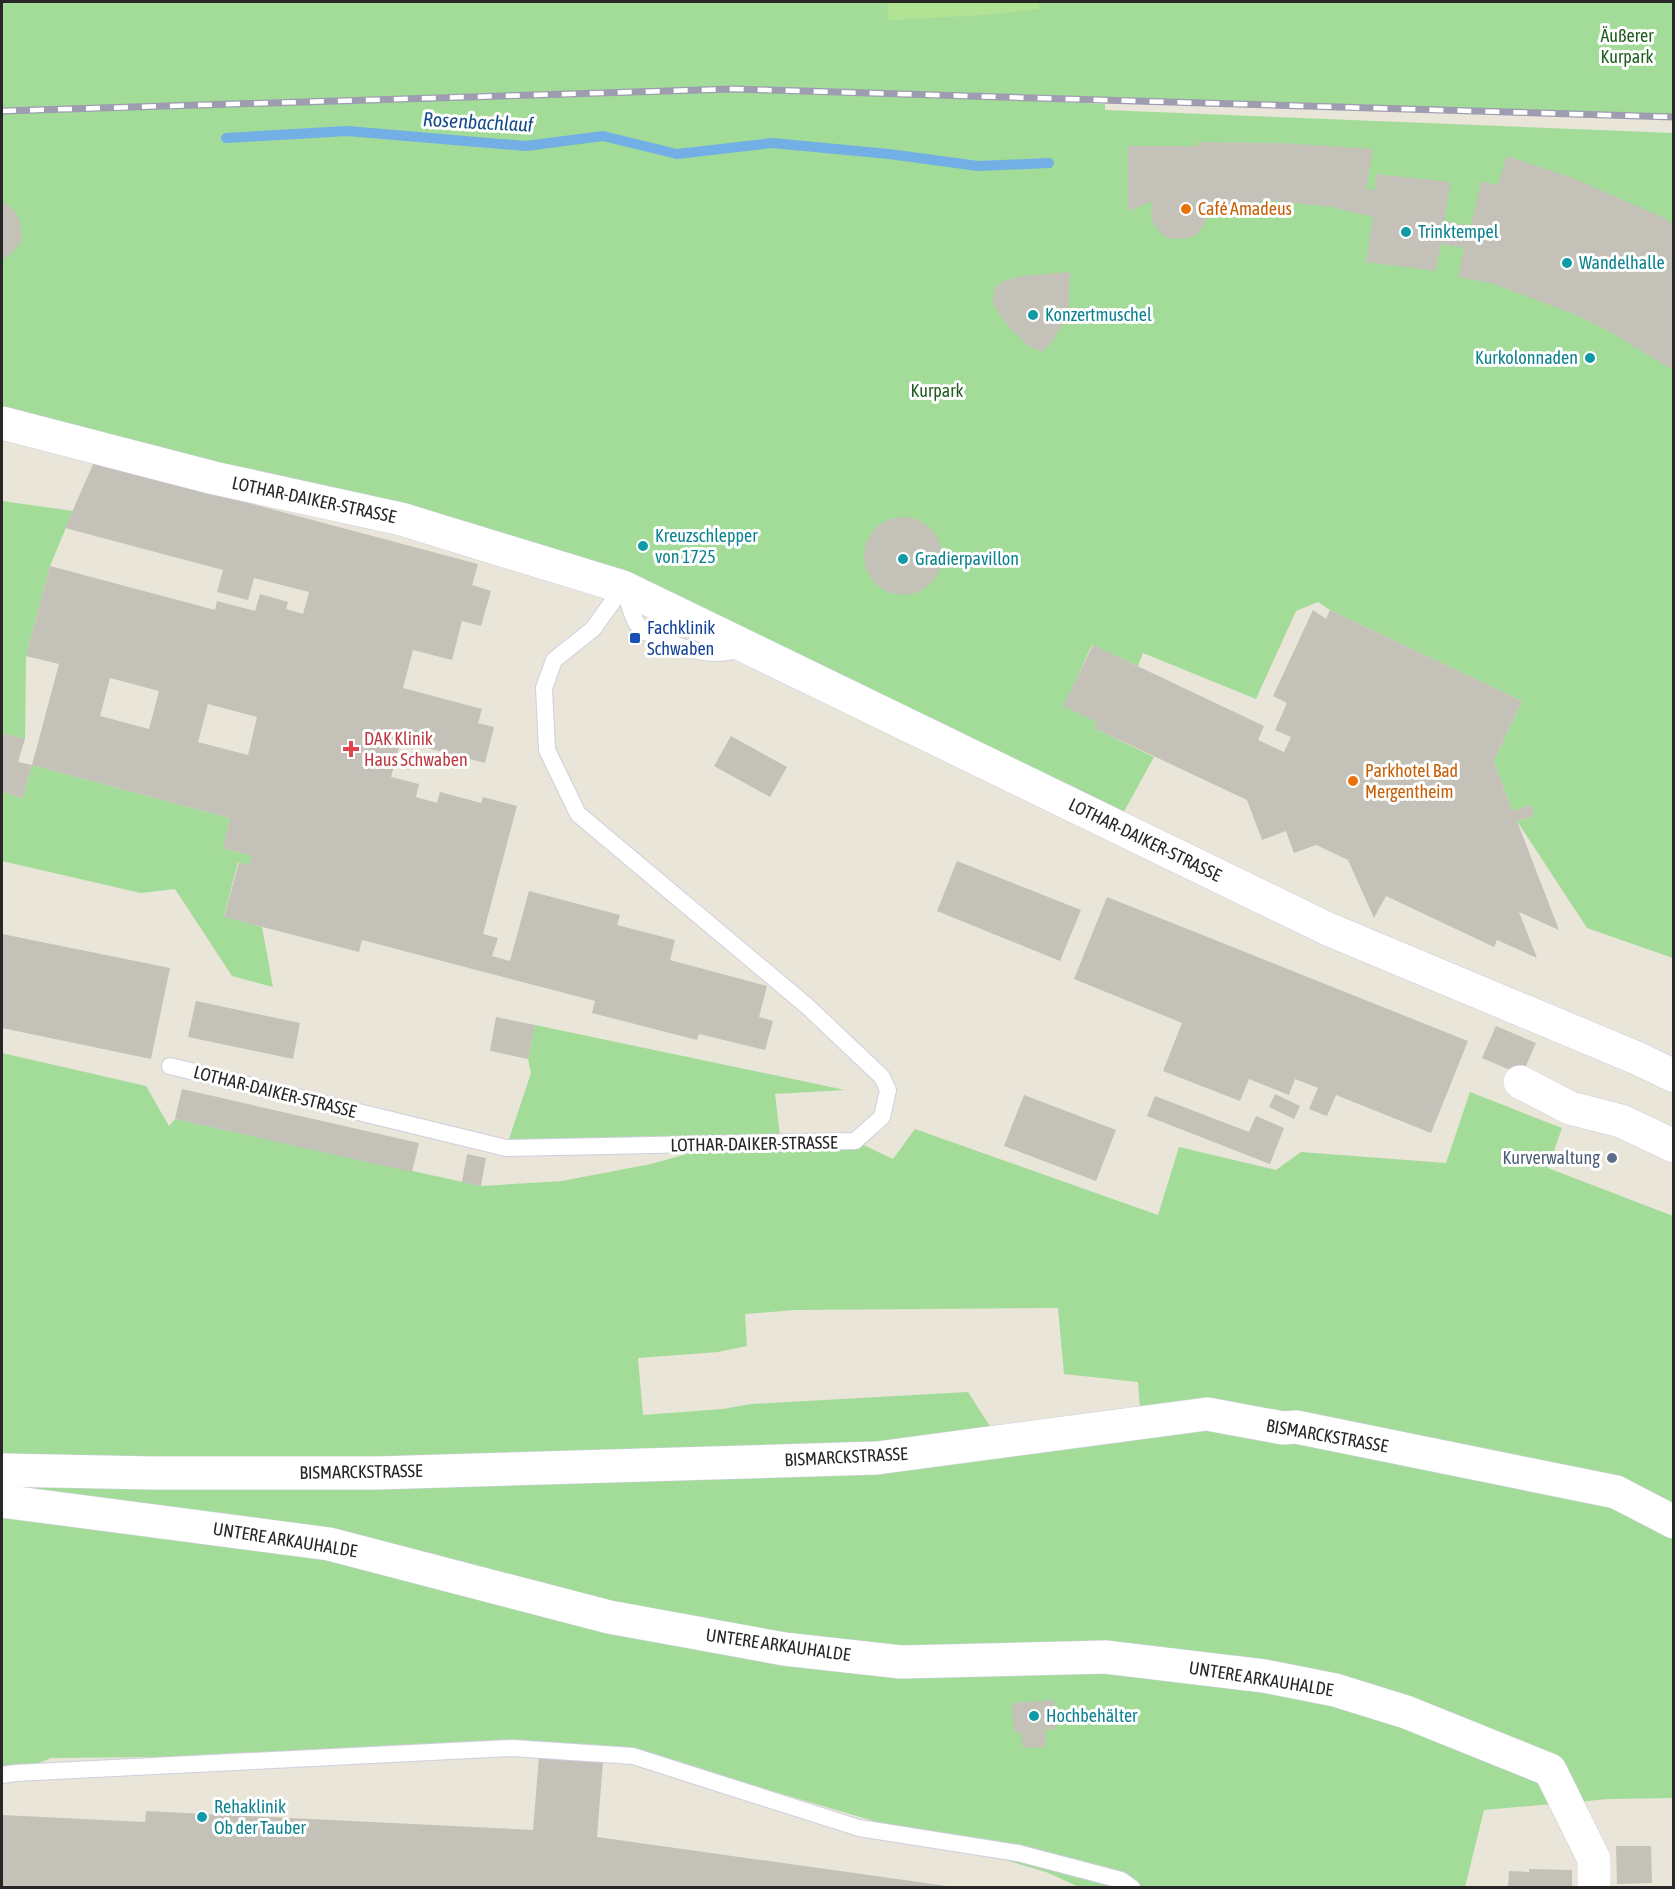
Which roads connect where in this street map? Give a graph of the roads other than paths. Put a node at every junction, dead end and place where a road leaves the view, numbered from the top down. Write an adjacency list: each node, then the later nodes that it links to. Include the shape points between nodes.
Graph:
1 (2, 423): 2 (street, LOTHAR-DAIKER-STRASSE, via 214,478 401,519)
2 (623, 587): 3 (lane, LOTHAR-DAIKER-STRASSE, via 593,629 554,660 544,688 547,750 578,814 807,1006 882,1077 888,1090 882,1117 855,1141 506,1148); 4 (street, LOTHAR-DAIKER-STRASSE, via 1328,929)
3 (171, 1066)
4 (1674, 1076)
5 (1520, 1082): 6 (street, via 1570,1108 1621,1121)
6 (1674, 1146)
7 (2, 1470): 9 (street, BISMARCKSTRASSE, via 377,1473 877,1458 1207,1414 1296,1427 1616,1492)
8 (2, 1501): 12 (street, UNTERE ARKAUHALDE, via 329,1544 609,1617 784,1649 901,1662 1105,1657 1264,1676 1335,1690 1396,1709 1550,1770 1594,1859)
9 (1674, 1522)
10 (2, 1775): 11 (lane, via 512,1748 633,1756 859,1828 1018,1853 1121,1880)
11 (1132, 1887)
12 (1594, 1887)

